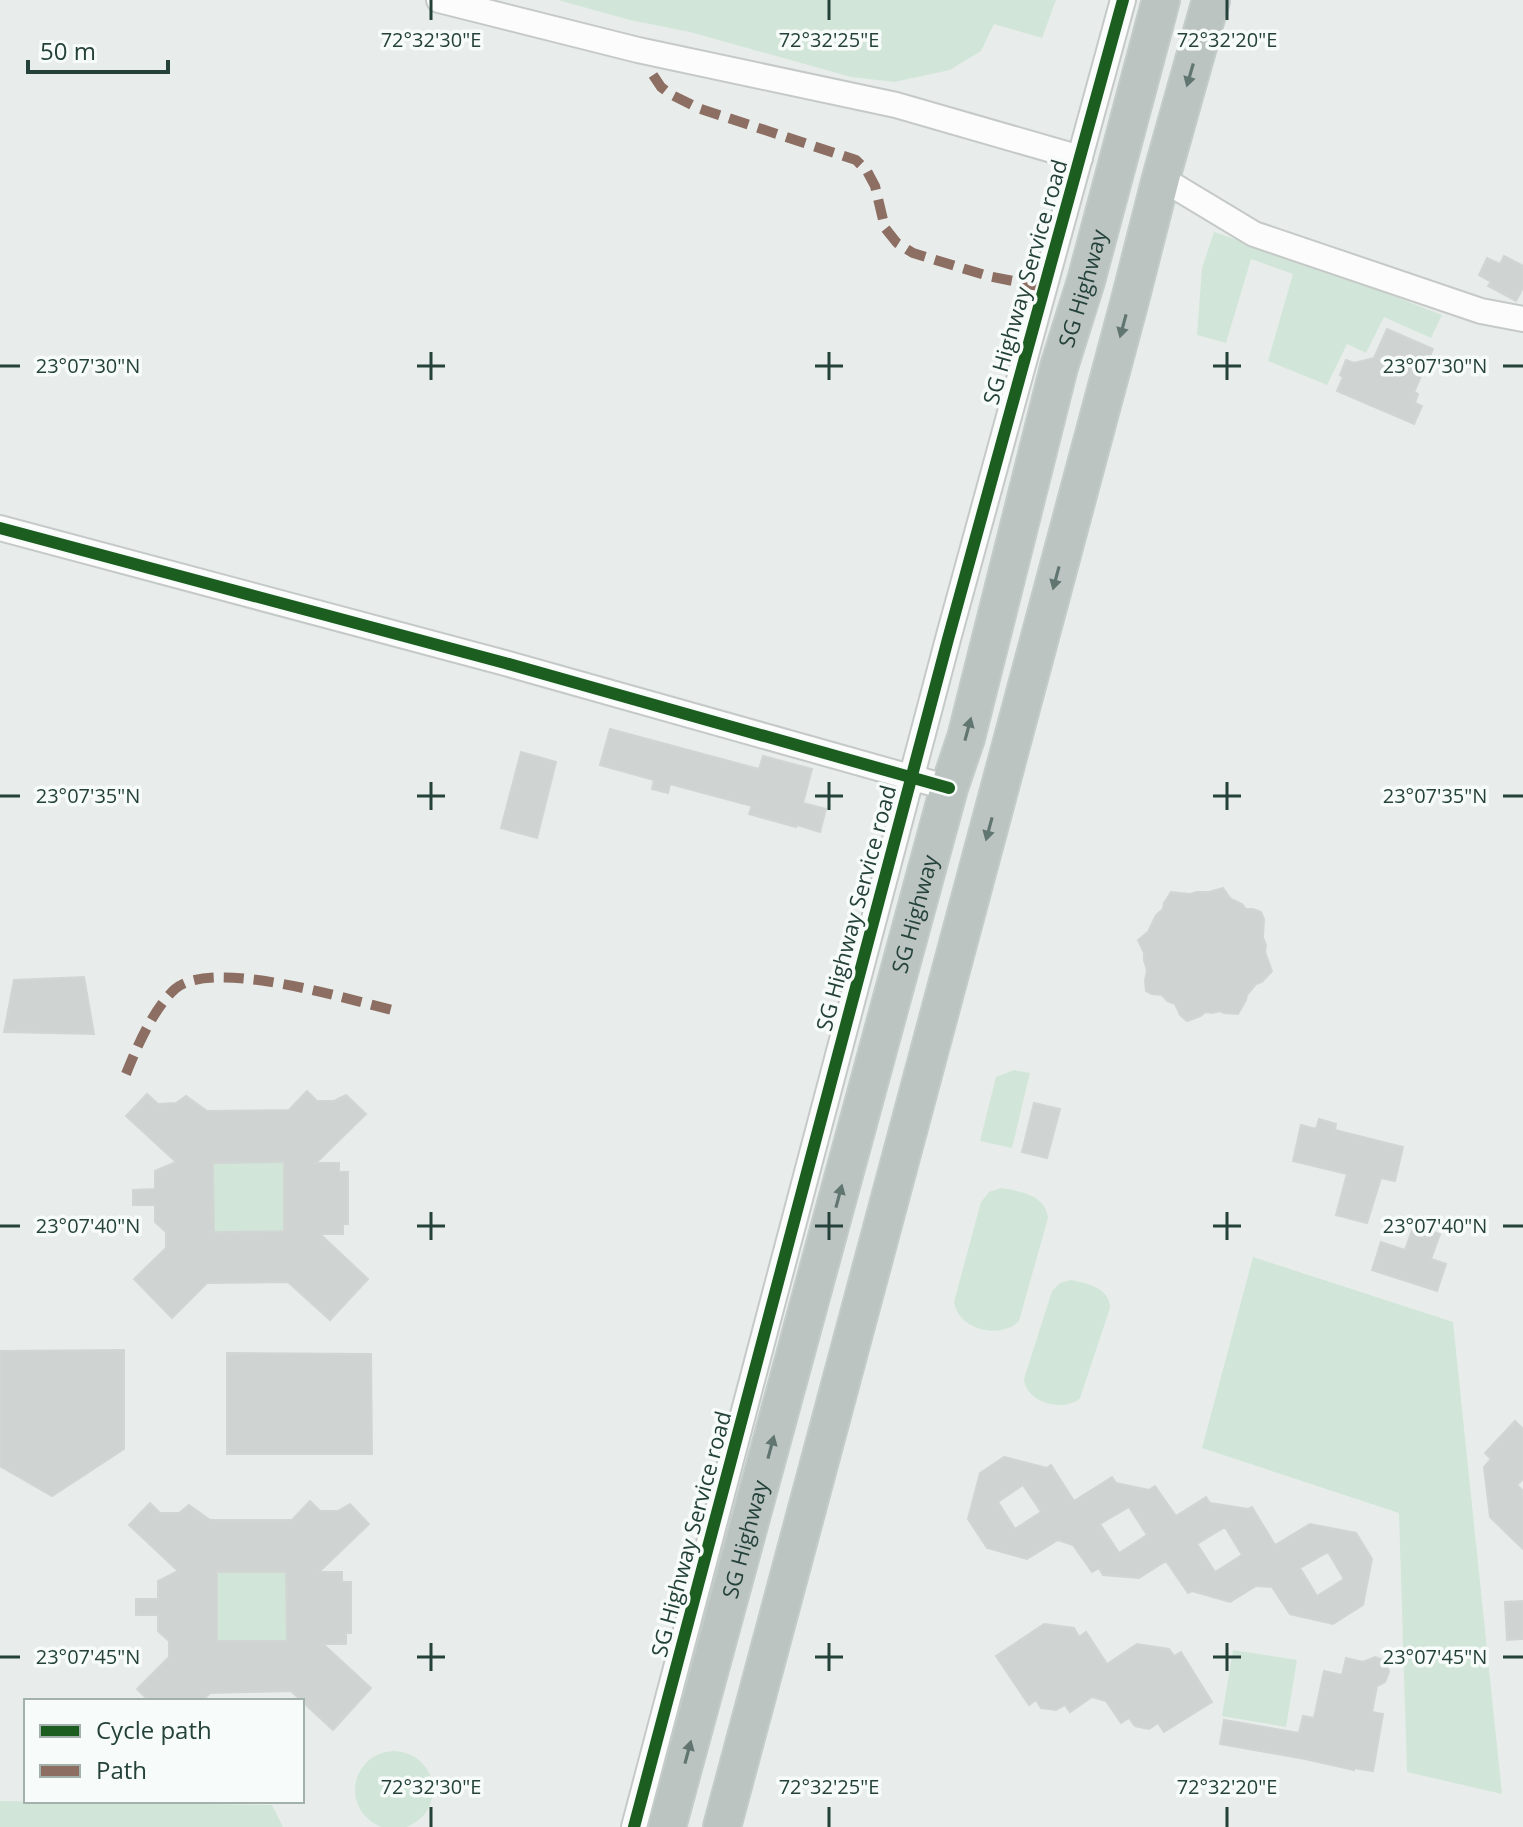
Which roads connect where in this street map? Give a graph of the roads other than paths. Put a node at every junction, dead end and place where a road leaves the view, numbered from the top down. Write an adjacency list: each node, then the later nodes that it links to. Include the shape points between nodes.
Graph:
1 (439, 0): 5 (street, via 638,50 896,105)
2 (1123, 0): 5 (street, SG Highway Service road)
3 (1161, 0): 10 (highway, SG Highway, one-way to 3)
4 (1211, 0): 6 (highway, one-way to 6)
5 (1080, 158): 9 (street, SG Highway Service road)
6 (1161, 178): 7 (street, via 1254,234 1481,311); 13 (highway, one-way to 13)
7 (1523, 319)
8 (0, 528): 9 (street)
9 (912, 777): 10 (street); 11 (street, SG Highway Service road)
10 (949, 788): 12 (highway, SG Highway, one-way to 10)
11 (634, 1827)
12 (667, 1827)
13 (722, 1827)

